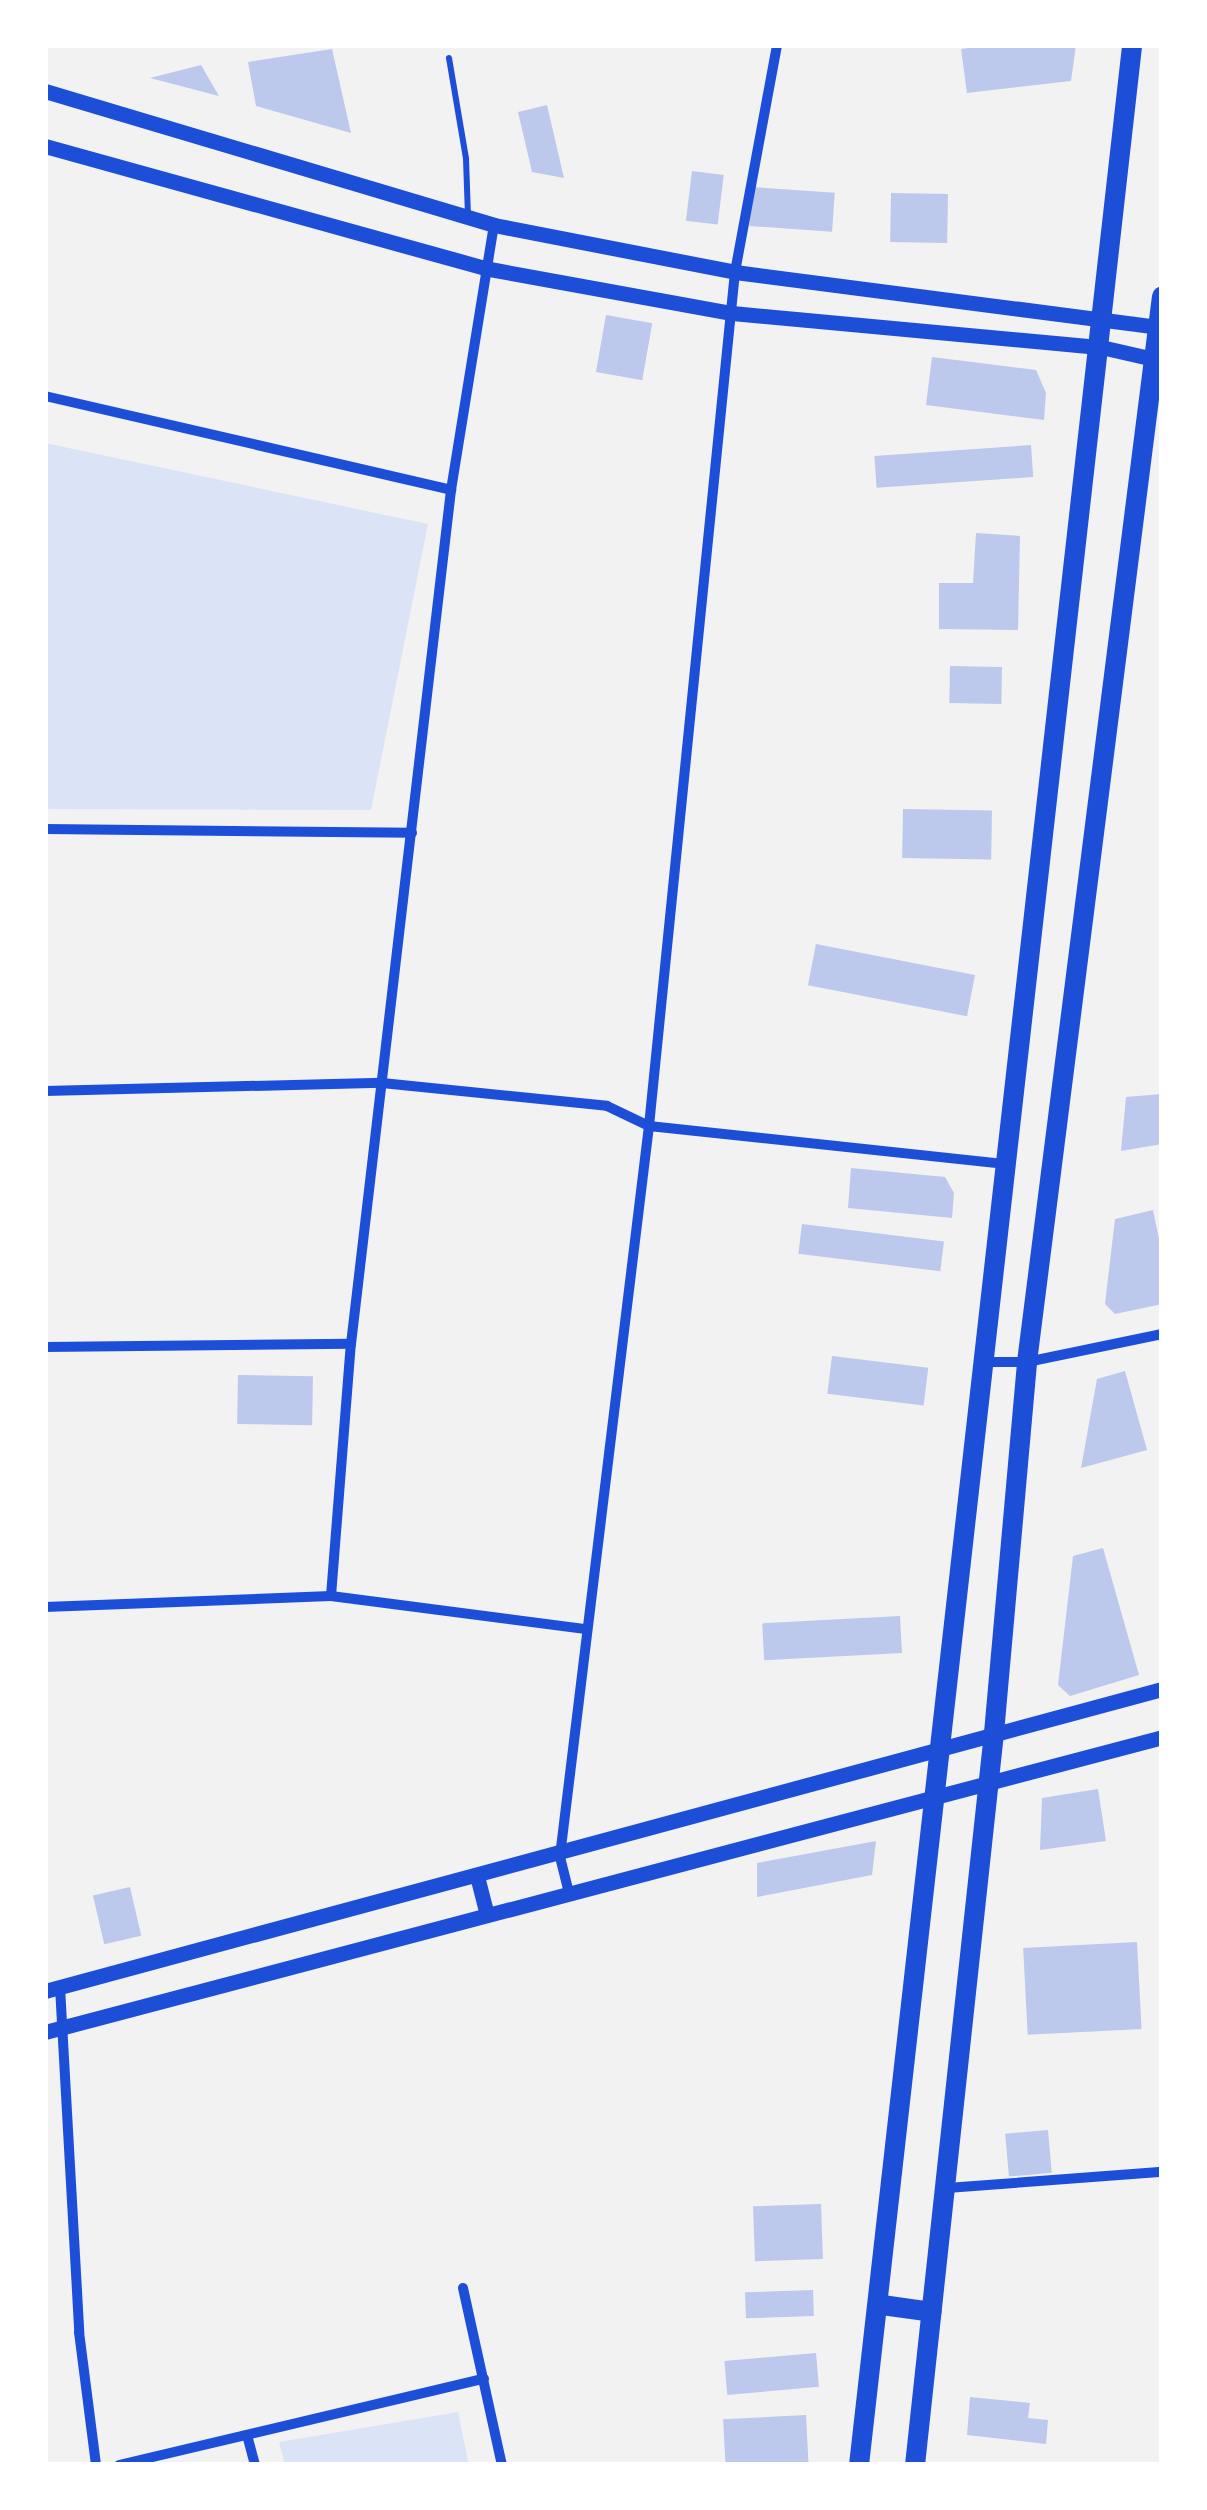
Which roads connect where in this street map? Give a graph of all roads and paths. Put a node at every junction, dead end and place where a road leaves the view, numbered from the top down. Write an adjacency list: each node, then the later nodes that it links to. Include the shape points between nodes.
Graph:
1 (776, 45): 9 (street)
2 (1132, 45): 12 (main road)
3 (449, 58): 6 (lane)
4 (45, 91): 6 (street)
5 (45, 146): 8 (street)
6 (468, 217): 7 (street)
7 (494, 225): 8 (street); 9 (street)
8 (484, 268): 11 (street); 17 (street)
9 (735, 272): 11 (street); 12 (street)
10 (1162, 297): 13 (main road)
11 (732, 313): 14 (street); 22 (street)
12 (1106, 316): 13 (street); 14 (main road)
13 (1160, 328): 15 (main road)
14 (1101, 347): 15 (street); 23 (main road)
15 (1158, 360): 28 (main road)
16 (45, 396): 17 (street)
17 (452, 490): 19 (street)
18 (45, 829): 19 (street)
19 (412, 832): 20 (street)
20 (382, 1083): 21 (street); 22 (street, via 607,1106); 25 (street)
21 (45, 1092)
22 (648, 1126): 23 (street); 31 (street)
23 (1008, 1164): 27 (main road)
24 (1162, 1334): 28 (street)
25 (350, 1344): 26 (street); 29 (street)
26 (45, 1347)
27 (986, 1362): 28 (street); 35 (main road)
28 (1026, 1362): 33 (main road)
29 (331, 1596): 30 (street); 31 (street)
30 (45, 1607)
31 (584, 1629): 38 (street)
32 (1162, 1689): 33 (street)
33 (994, 1733): 35 (street); 36 (main road)
34 (1162, 1737): 36 (street)
35 (942, 1749): 37 (main road); 38 (street)
36 (989, 1779): 37 (street); 46 (main road)
37 (938, 1791): 40 (street); 48 (main road)
38 (560, 1856): 39 (street); 40 (street)
39 (477, 1876): 41 (street); 42 (street)
40 (569, 1892): 41 (street)
41 (487, 1915): 43 (street)
42 (53, 1989): 43 (street)
43 (66, 2026): 44 (street); 52 (street, via 79,2332)
44 (45, 2032)
45 (1162, 2172): 46 (street)
46 (947, 2188): 49 (main road)
47 (464, 2288): 50 (street)
48 (882, 2305): 49 (main road); 56 (main road)
49 (932, 2312): 57 (main road)
50 (484, 2378): 51 (street); 55 (street)
51 (247, 2434): 53 (street); 54 (street)
52 (96, 2465)
53 (119, 2465)
54 (255, 2465)
55 (502, 2465)
56 (860, 2465)
57 (914, 2465)

